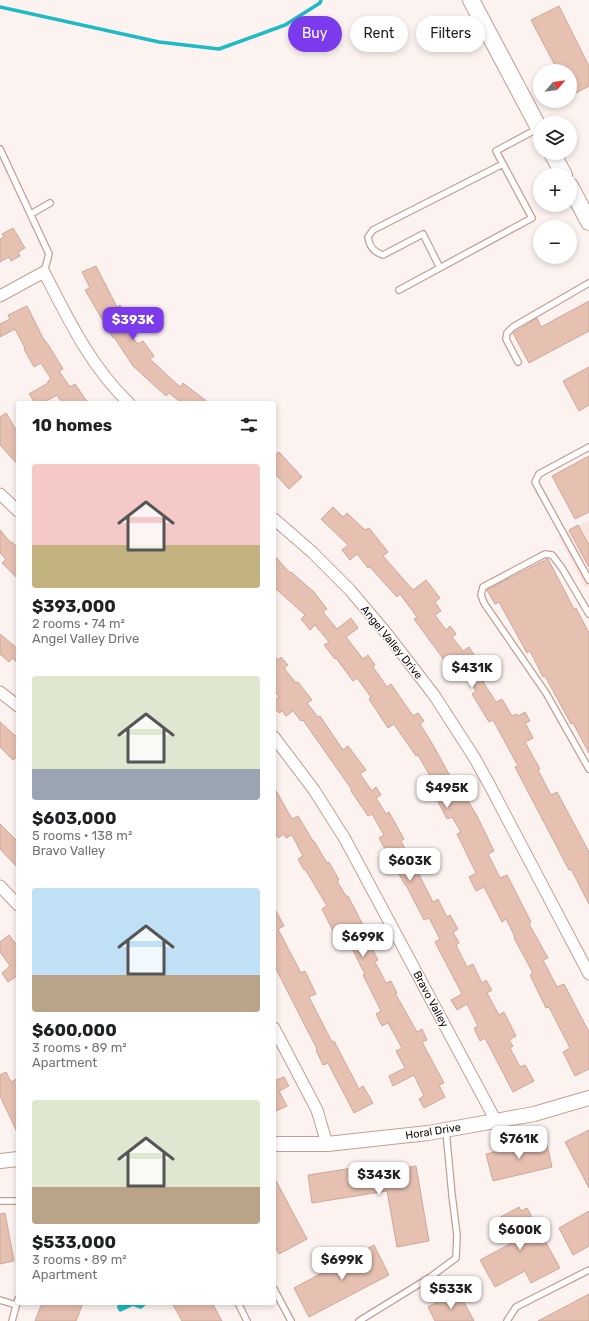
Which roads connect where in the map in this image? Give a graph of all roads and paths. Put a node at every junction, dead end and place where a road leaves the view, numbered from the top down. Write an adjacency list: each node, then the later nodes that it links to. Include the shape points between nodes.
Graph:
1 (471, 0): 2 (main road)
2 (533, 116)
3 (533, 132): 5 (lane, via 496,150)
4 (0, 149): 8 (lane)
5 (503, 164): 10 (lane, via 532,218); 10 (lane, via 373,230 368,237 372,249 383,255 423,234)
6 (577, 199): 9 (main road)
7 (50, 203): 8 (lane)
8 (31, 214): 11 (lane, via 49,254)
9 (589, 222)
10 (440, 268): 13 (lane)
11 (44, 272): 14 (street); 16 (street, via 77,335 110,384)
12 (589, 283): 15 (lane, via 507,333 506,339)
13 (399, 290)
14 (0, 296)
15 (518, 362)
16 (127, 401)
17 (589, 447): 21 (lane, via 539,474 535,482)
18 (0, 494): 19 (street)
19 (16, 509)
20 (276, 521): 29 (street, Angel Valley Drive, via 350,590 434,695 489,784)
21 (589, 580)
22 (589, 614): 26 (lane, via 552,555 546,554 483,587 481,595 546,693)
23 (0, 692): 24 (street)
24 (16, 704)
25 (276, 740): 32 (street, Bravo Valley, via 314,790 345,839)
26 (589, 769)
27 (0, 886): 28 (street)
28 (16, 903)
29 (589, 974)
30 (276, 1032): 35 (street, via 317,1110)
31 (589, 1098): 32 (street, Horal Drive, via 534,1114)
32 (496, 1121): 33 (street, Horal Drive)
33 (446, 1130): 35 (street, Horal Drive); 48 (lane, via 458,1235 456,1258 429,1278)
34 (276, 1144): 35 (street, Horal Drive)
35 (327, 1144)
36 (16, 1158): 37 (street)
37 (0, 1161)
38 (16, 1201): 39 (lane)
39 (0, 1202)
40 (589, 1270): 49 (lane, via 516,1307)
41 (276, 1293): 47 (lane)
42 (0, 1300): 44 (lane)
43 (239, 1305): 46 (lane)
44 (16, 1306): 45 (lane)
45 (12, 1321)
46 (247, 1321)
47 (291, 1321)
48 (359, 1321)
49 (507, 1321)

